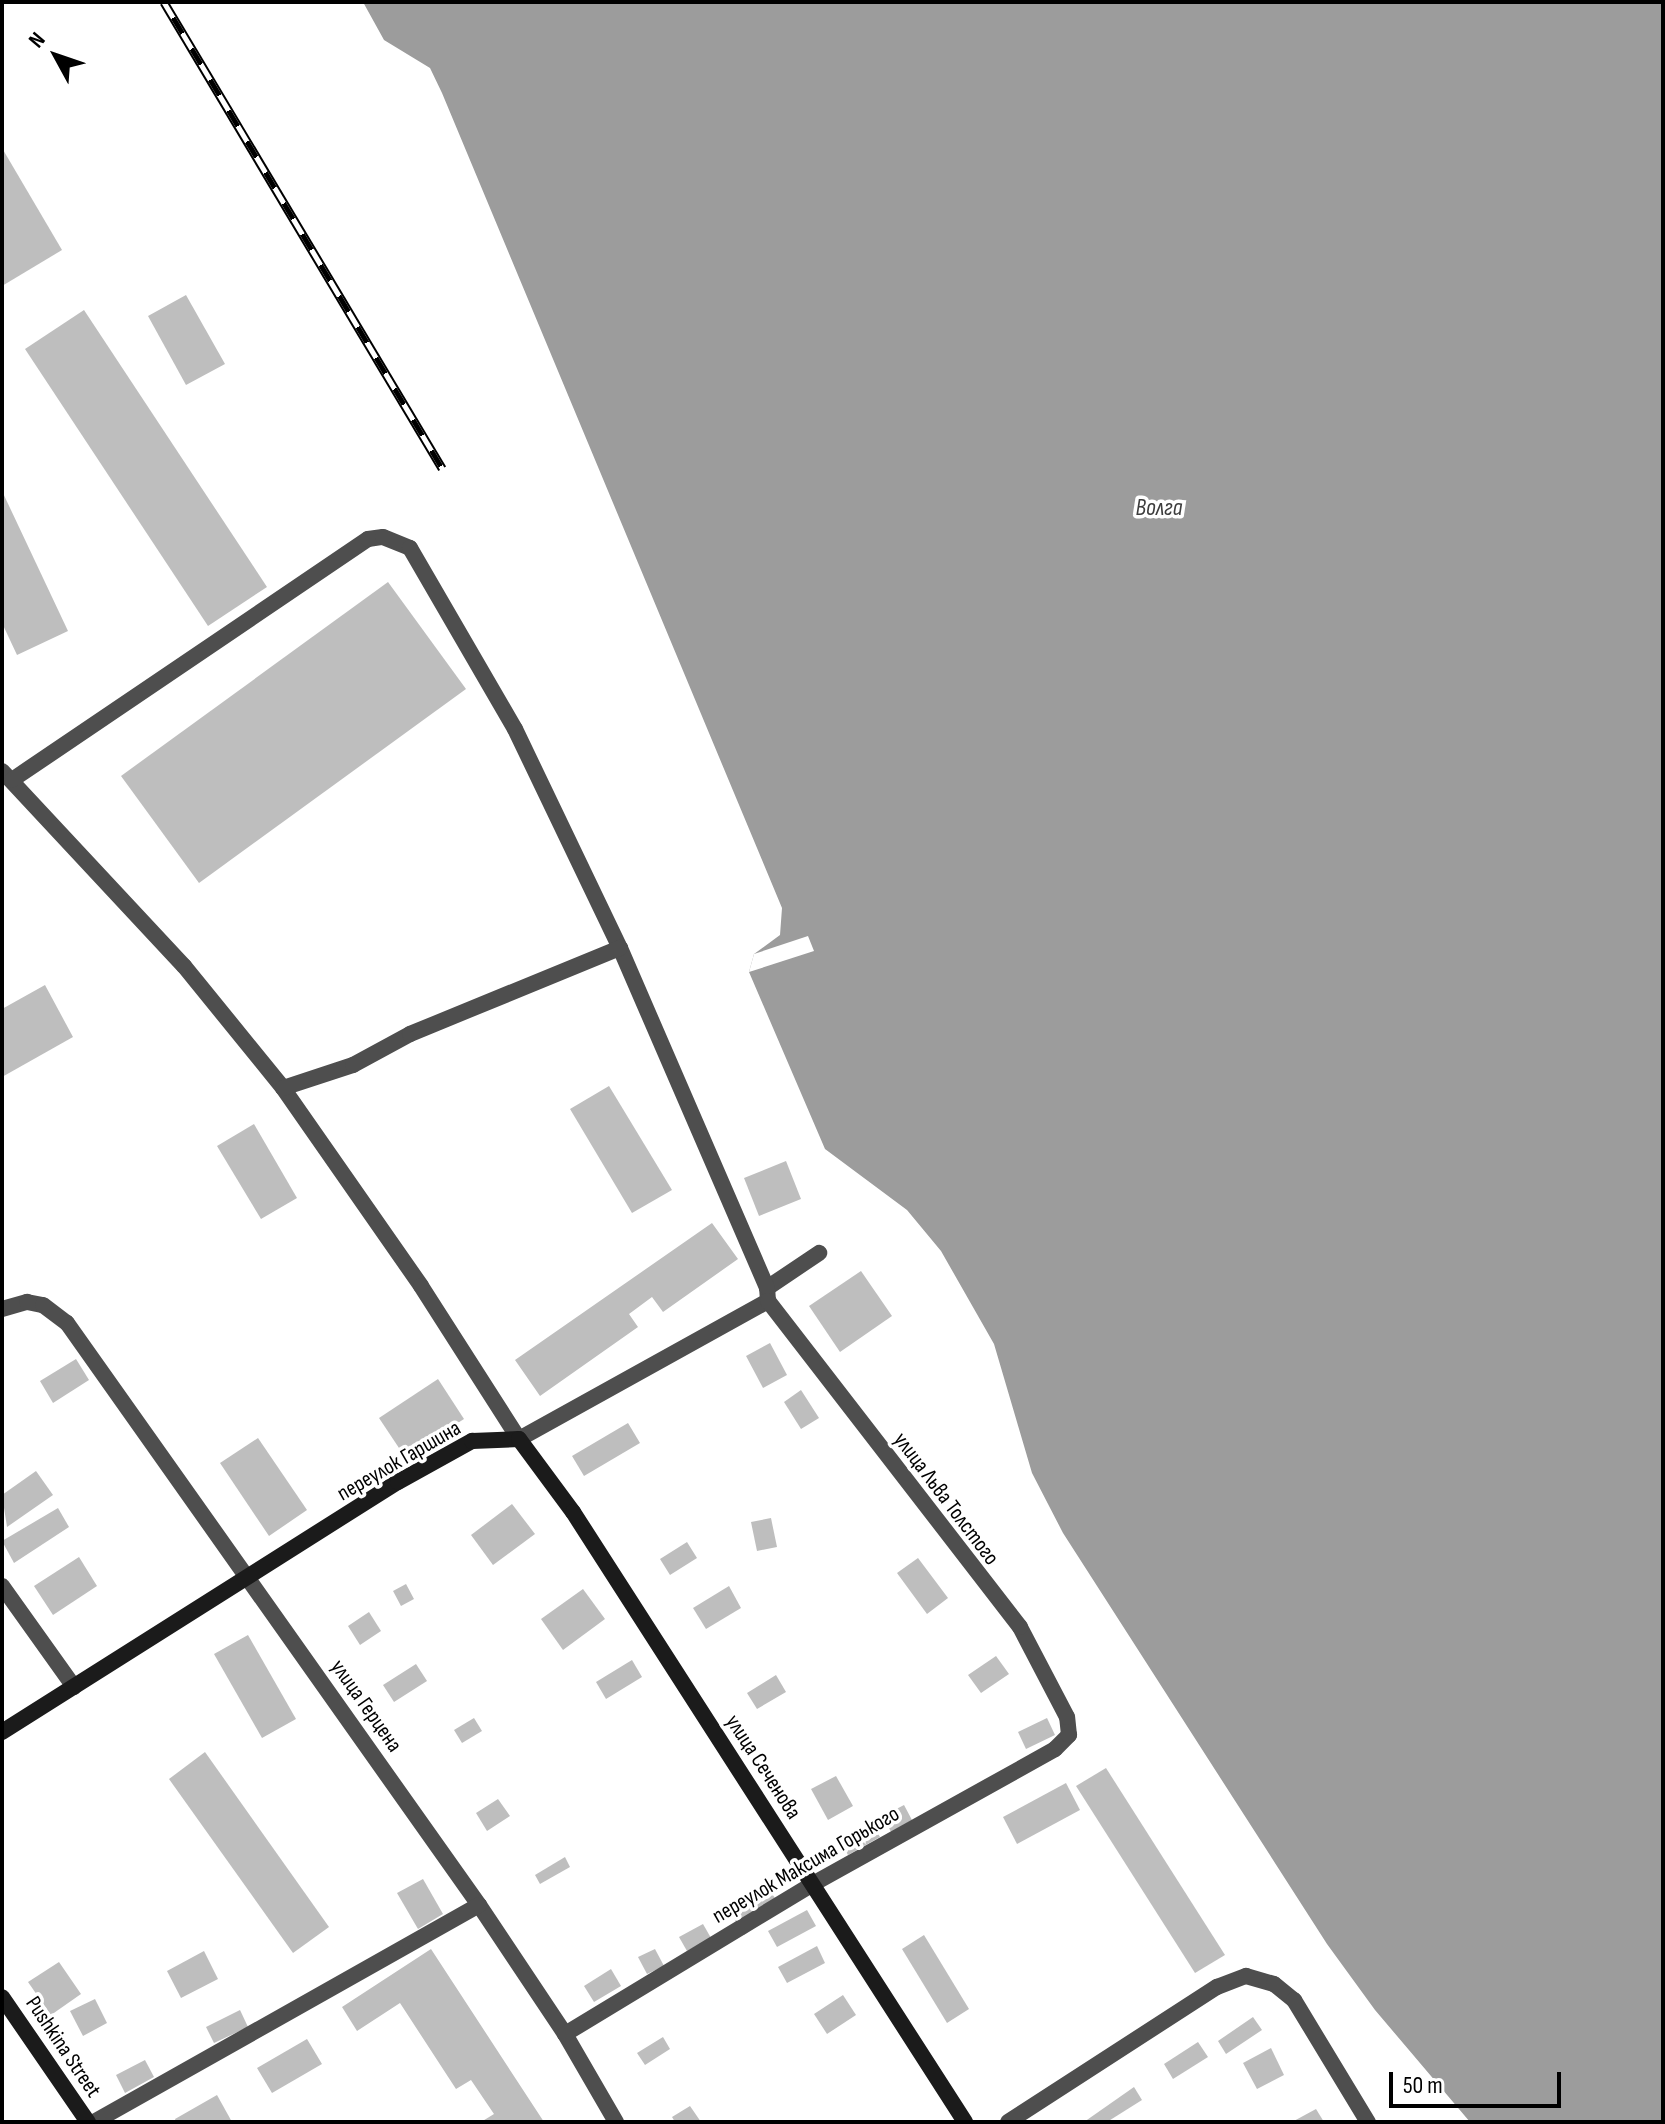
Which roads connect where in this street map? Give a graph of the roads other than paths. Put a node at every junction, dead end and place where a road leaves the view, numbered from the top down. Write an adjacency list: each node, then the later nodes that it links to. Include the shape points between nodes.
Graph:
1 (7, 776): 2 (street, улица Льва Толстого, via 368,539 396,541 420,559 515,729); 3 (street, via 184,966)
2 (620, 948): 3 (street, via 410,1034 353,1065); 5 (street, улица Льва Толстого)
3 (283, 1088): 7 (street, via 421,1286)
4 (819, 1253): 5 (street, переулок Гаршина)
5 (768, 1295): 7 (street, переулок Гаршина); 12 (street, улица Льва Толстого, via 1020,1627 1067,1717)
6 (2, 1309): 8 (street, улица Герцена, via 27,1302 43,1305 67,1323)
7 (519, 1439): 8 (main road, переулок Гаршина, via 472,1441 398,1482); 13 (main road, улица Сеченова, via 573,1512)
8 (251, 1580): 10 (main road, переулок Гаршина); 14 (street, улица Герцена)
9 (2, 1586): 10 (street)
10 (74, 1687): 11 (main road, переулок Гаршина)
11 (2, 1732)
12 (1069, 1735): 13 (street, переулок Максима Горького, via 1055,1749)
13 (811, 1885): 16 (street, переулок Максима Горького); 19 (main road, улица Сеченова)
14 (479, 1905): 16 (street, улица Герцена); 17 (street)
15 (2, 1997): 17 (main road, Pushkina Street)
16 (565, 2034): 18 (street, улица Герцена)
17 (91, 2122)
18 (616, 2122)
19 (965, 2122)
20 (1008, 2122): 21 (street, via 1217,1987 1246,1976 1274,1984 1294,2000)
21 (1368, 2122)

